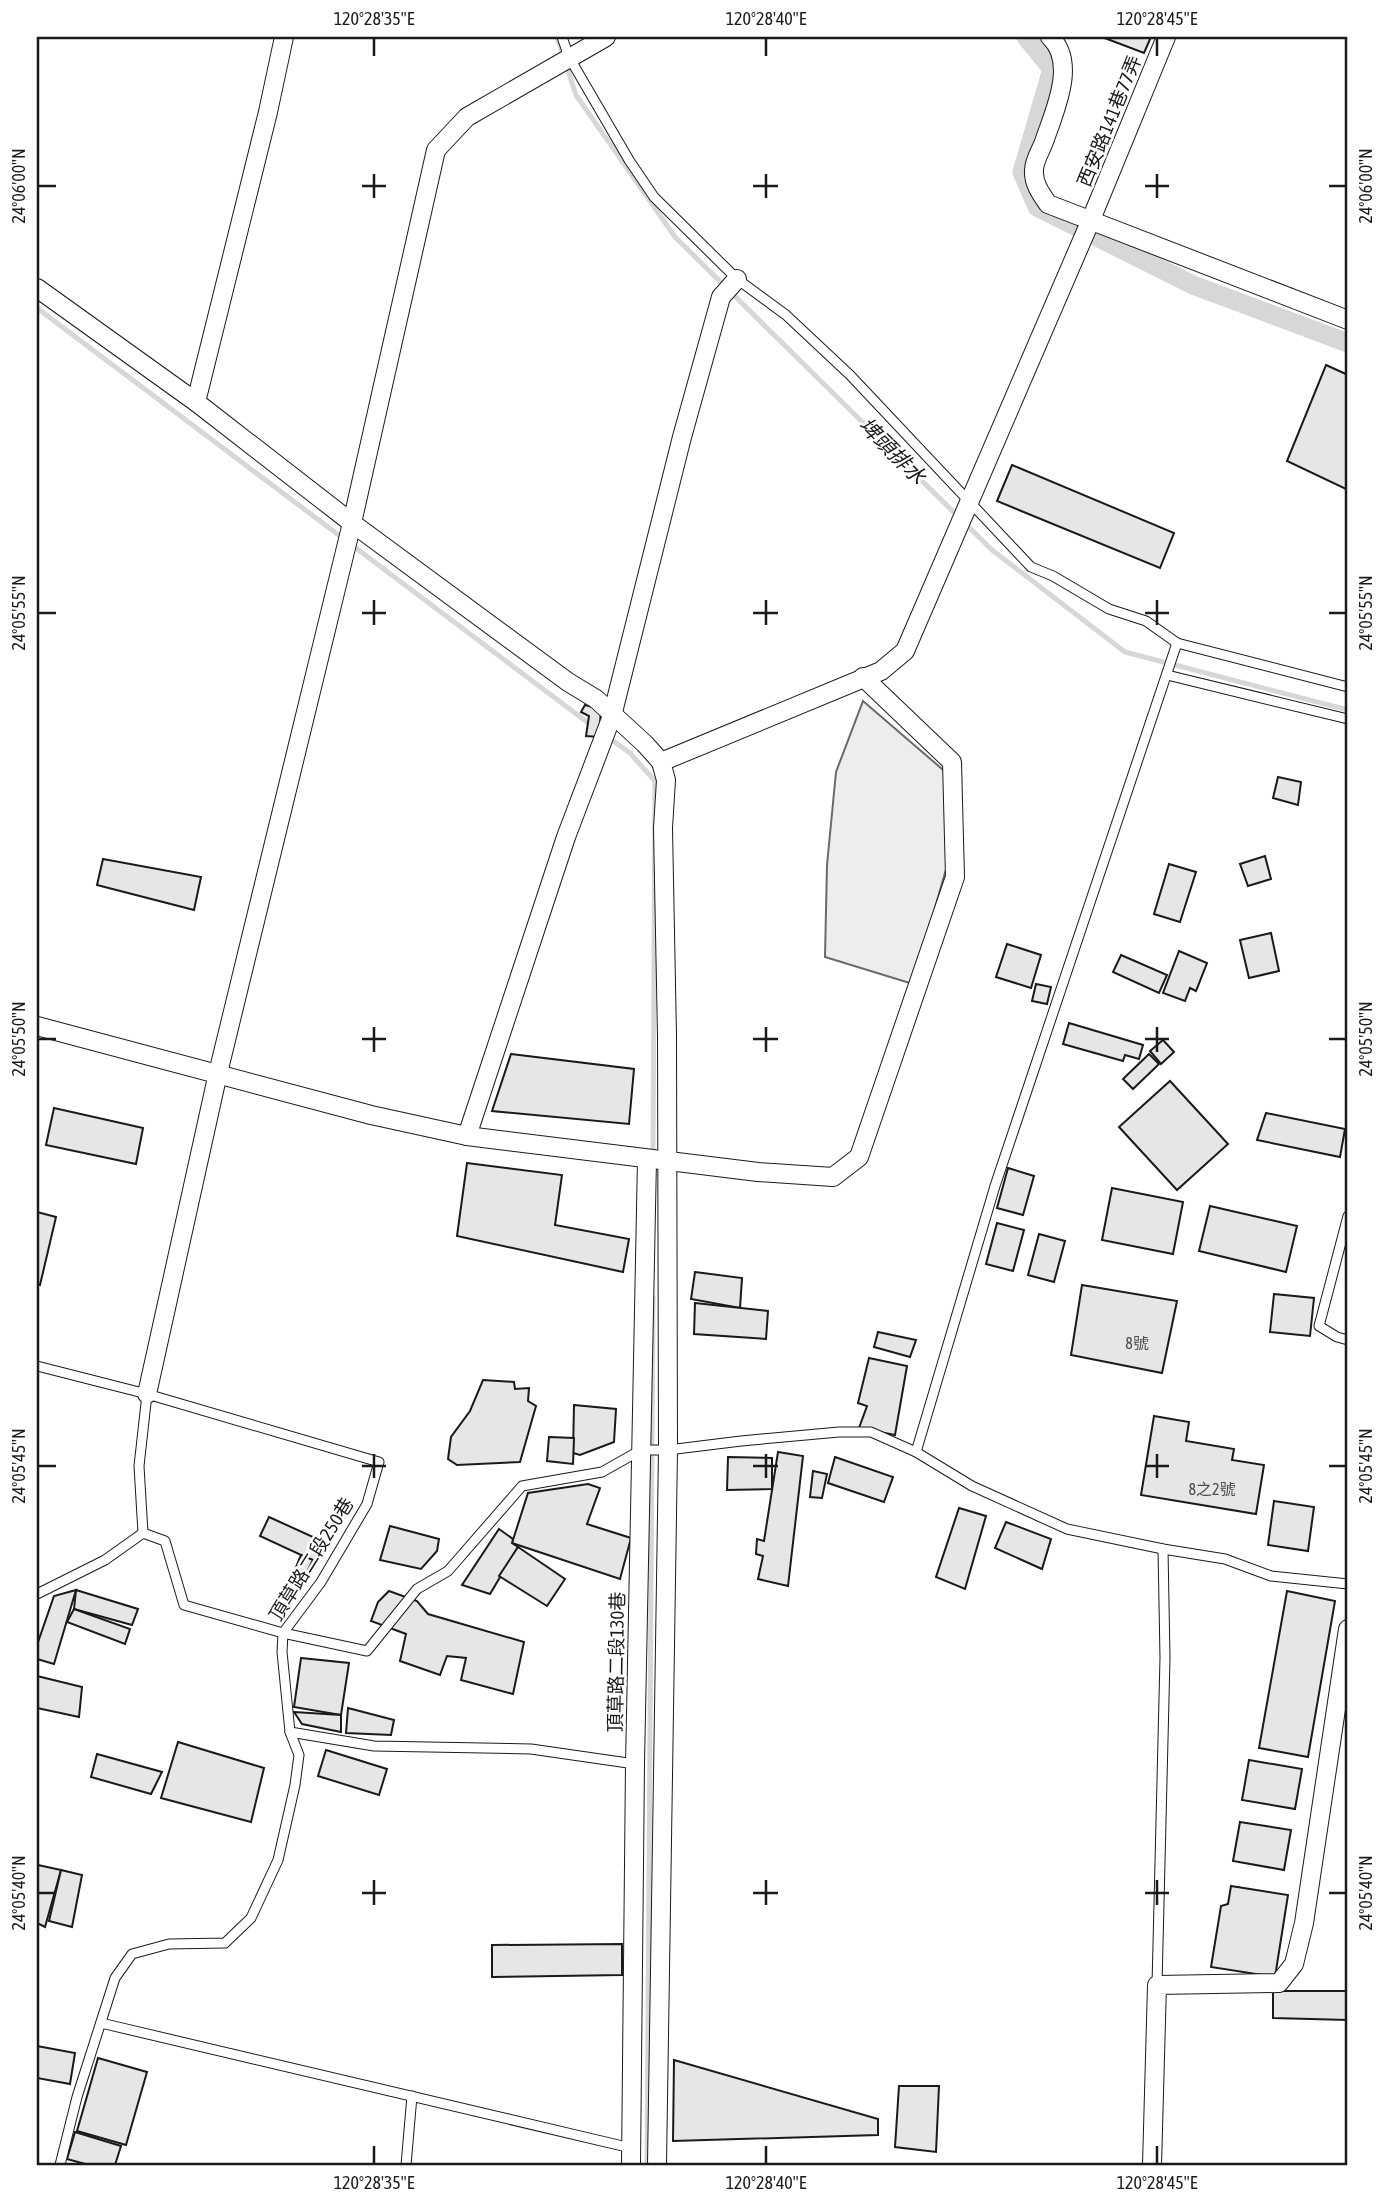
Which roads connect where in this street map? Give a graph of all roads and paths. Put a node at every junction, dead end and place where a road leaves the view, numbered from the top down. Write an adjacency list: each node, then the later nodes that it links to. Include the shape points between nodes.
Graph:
1 (284, 37): 11 (street)
2 (562, 37): 6 (lane)
3 (606, 37): 6 (street)
4 (1050, 37): 7 (street, via 1063,69 1062,83 1034,169 1035,180 1048,204)
5 (1166, 37): 7 (street, 西安路141巷77弄)
6 (562, 61): 8 (lane, via 654,197); 13 (street, via 467,117 436,150)
7 (1090, 222): 10 (street); 12 (street, 西安路141巷77弄)
8 (737, 279): 12 (lane, via 786,315 850,374); 18 (street, via 721,297)
9 (37, 288): 11 (street)
10 (1348, 320)
11 (196, 402): 13 (street)
12 (970, 501): 14 (lane, via 1031,567 1109,609 1146,621); 16 (street, 西安路141巷77弄, via 905,651 881,671)
13 (352, 523): 18 (street, via 596,699); 22 (street)
14 (1177, 643): 15 (lane); 17 (lane)
15 (1167, 675): 19 (lane); 31 (lane, via 995,1186)
16 (863, 677): 20 (street, 西安路141巷77弄); 24 (street, via 952,762 955,877 859,1157 833,1177)
17 (1348, 687)
18 (612, 716): 20 (street); 23 (street, via 566,837)
19 (1348, 719)
20 (661, 762): 24 (street, via 666,780 667,1036)
21 (37, 1026): 22 (street)
22 (218, 1073): 23 (street); 28 (street)
23 (467, 1136): 24 (street)
24 (656, 1160): 29 (street, 頂草路二段130巷); 30 (street)
25 (1348, 1216): 26 (lane, via 1320,1326)
26 (1348, 1340)
27 (37, 1366): 28 (lane, 頂草路二段250巷)
28 (147, 1394): 32 (lane, via 139,1466); 37 (lane, 頂草路二段250巷, via 379,1462 367,1504 321,1583)
29 (642, 1450): 30 (lane); 37 (lane, via 602,1472 522,1486 448,1571 417,1589 367,1651); 39 (street, 頂草路二段130巷)
30 (668, 1450): 31 (lane, via 871,1432); 46 (street)
31 (916, 1452): 33 (lane, via 972,1486 1067,1529)
32 (143, 1533): 35 (lane, via 104,1560); 37 (lane, via 165,1541 184,1605)
33 (1163, 1549): 34 (lane, via 1225,1559 1271,1576); 40 (lane)
34 (1348, 1584)
35 (37, 1594)
36 (1348, 1629): 40 (street, via 1294,1964 1279,1983)
37 (283, 1633): 38 (lane, 頂草路二段250巷)
38 (290, 1732): 39 (lane, via 374,1746 531,1749); 41 (lane, 頂草路二段250巷, via 299,1755 295,1785 278,1860 251,1918 225,1943 169,1944 132,1954 115,1978)
39 (635, 1764): 43 (street, 頂草路二段130巷)
40 (1157, 1985): 47 (street)
41 (101, 2023): 42 (lane); 44 (lane, 頂草路二段250巷)
42 (412, 2096): 43 (lane); 45 (lane)
43 (631, 2157)
44 (60, 2165)
45 (406, 2165)
46 (657, 2165)
47 (1152, 2165)

